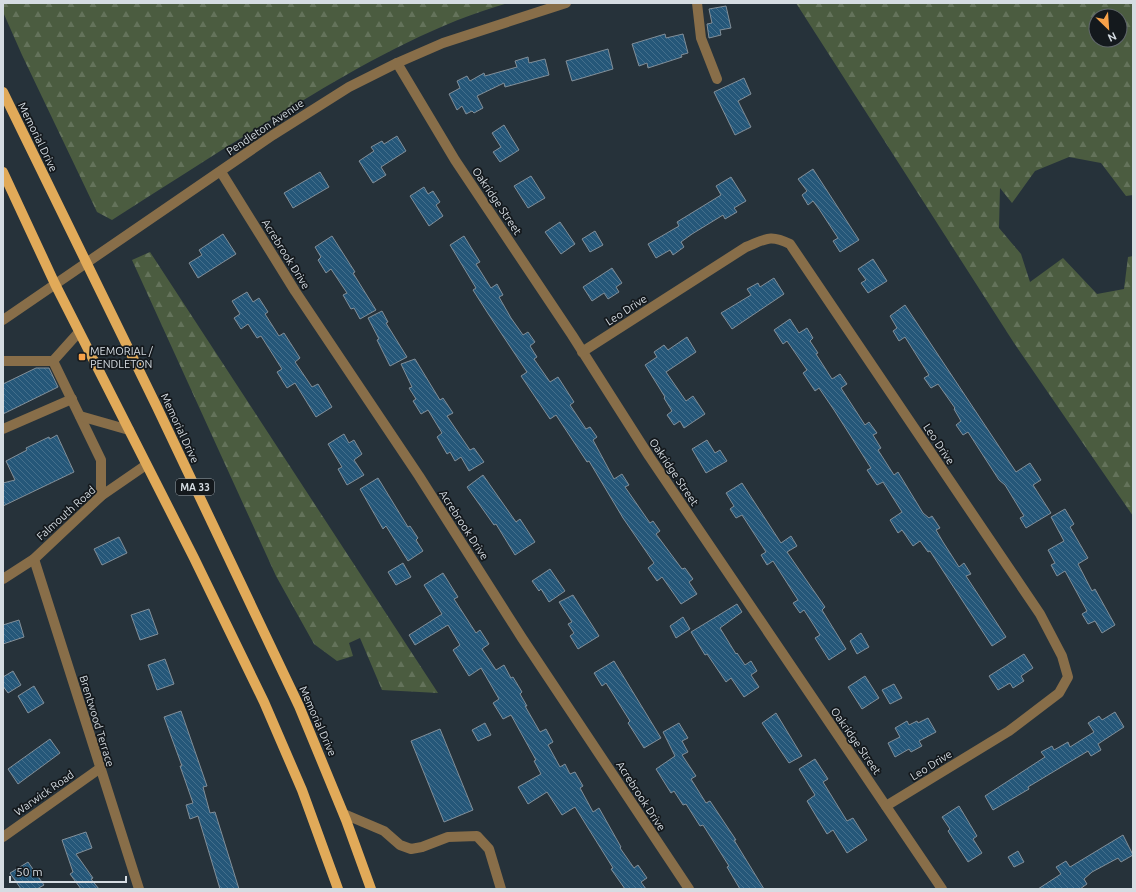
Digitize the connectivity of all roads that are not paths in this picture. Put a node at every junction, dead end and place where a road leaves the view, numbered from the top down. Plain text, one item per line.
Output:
1 (566, 3) edge
2 (697, 3) edge
3 (397, 63) junction
4 (717, 79) dead end
5 (3, 92) edge
6 (3, 172) edge
7 (221, 172) junction
8 (86, 263) junction
9 (55, 284) junction
10 (3, 320) edge
11 (79, 332) junction
12 (582, 352) junction
13 (53, 361) junction
14 (3, 362) edge
15 (72, 399) junction
16 (80, 416) junction
17 (3, 429) edge
18 (128, 430) junction
19 (146, 465) junction
20 (102, 496) junction
21 (34, 559) junction
22 (3, 579) edge
23 (99, 769) junction
24 (886, 806) junction
25 (344, 814) junction
26 (3, 837) edge
27 (139, 889) edge
28 (338, 889) edge
29 (371, 889) edge
30 (501, 889) edge
31 (690, 889) edge
32 (942, 889) edge

1 - 3 street, Pendleton Avenue
2 - 4 street
3 - 7 street, Pendleton Avenue
3 - 12 street, Oakridge Street
5 - 8 main road, Memorial Drive / MA 33
6 - 9 main road, MA 33
7 - 8 street, Pendleton Avenue
7 - 31 street, Acrebrook Drive
8 - 9 street, Pendleton Avenue
8 - 25 main road, Memorial Drive / MA 33
9 - 10 street, Pendleton Avenue
9 - 11 main road, MA 33
11 - 13 street
11 - 18 main road, MA 33
12 - 24 street, Oakridge Street
12 - 24 street, Leo Drive
13 - 14 street
13 - 15 street
15 - 16 street
15 - 17 street
16 - 18 street
16 - 20 street
18 - 19 main road, MA 33
19 - 20 street, Falmouth Road
19 - 28 main road, MA 33
20 - 21 street, Falmouth Road
21 - 22 street, Falmouth Road
21 - 23 street, Brentwood Terrace
23 - 26 street, Warwick Road
23 - 27 street, Brentwood Terrace
24 - 32 street, Oakridge Street
25 - 29 main road, Memorial Drive / MA 33
25 - 30 street

